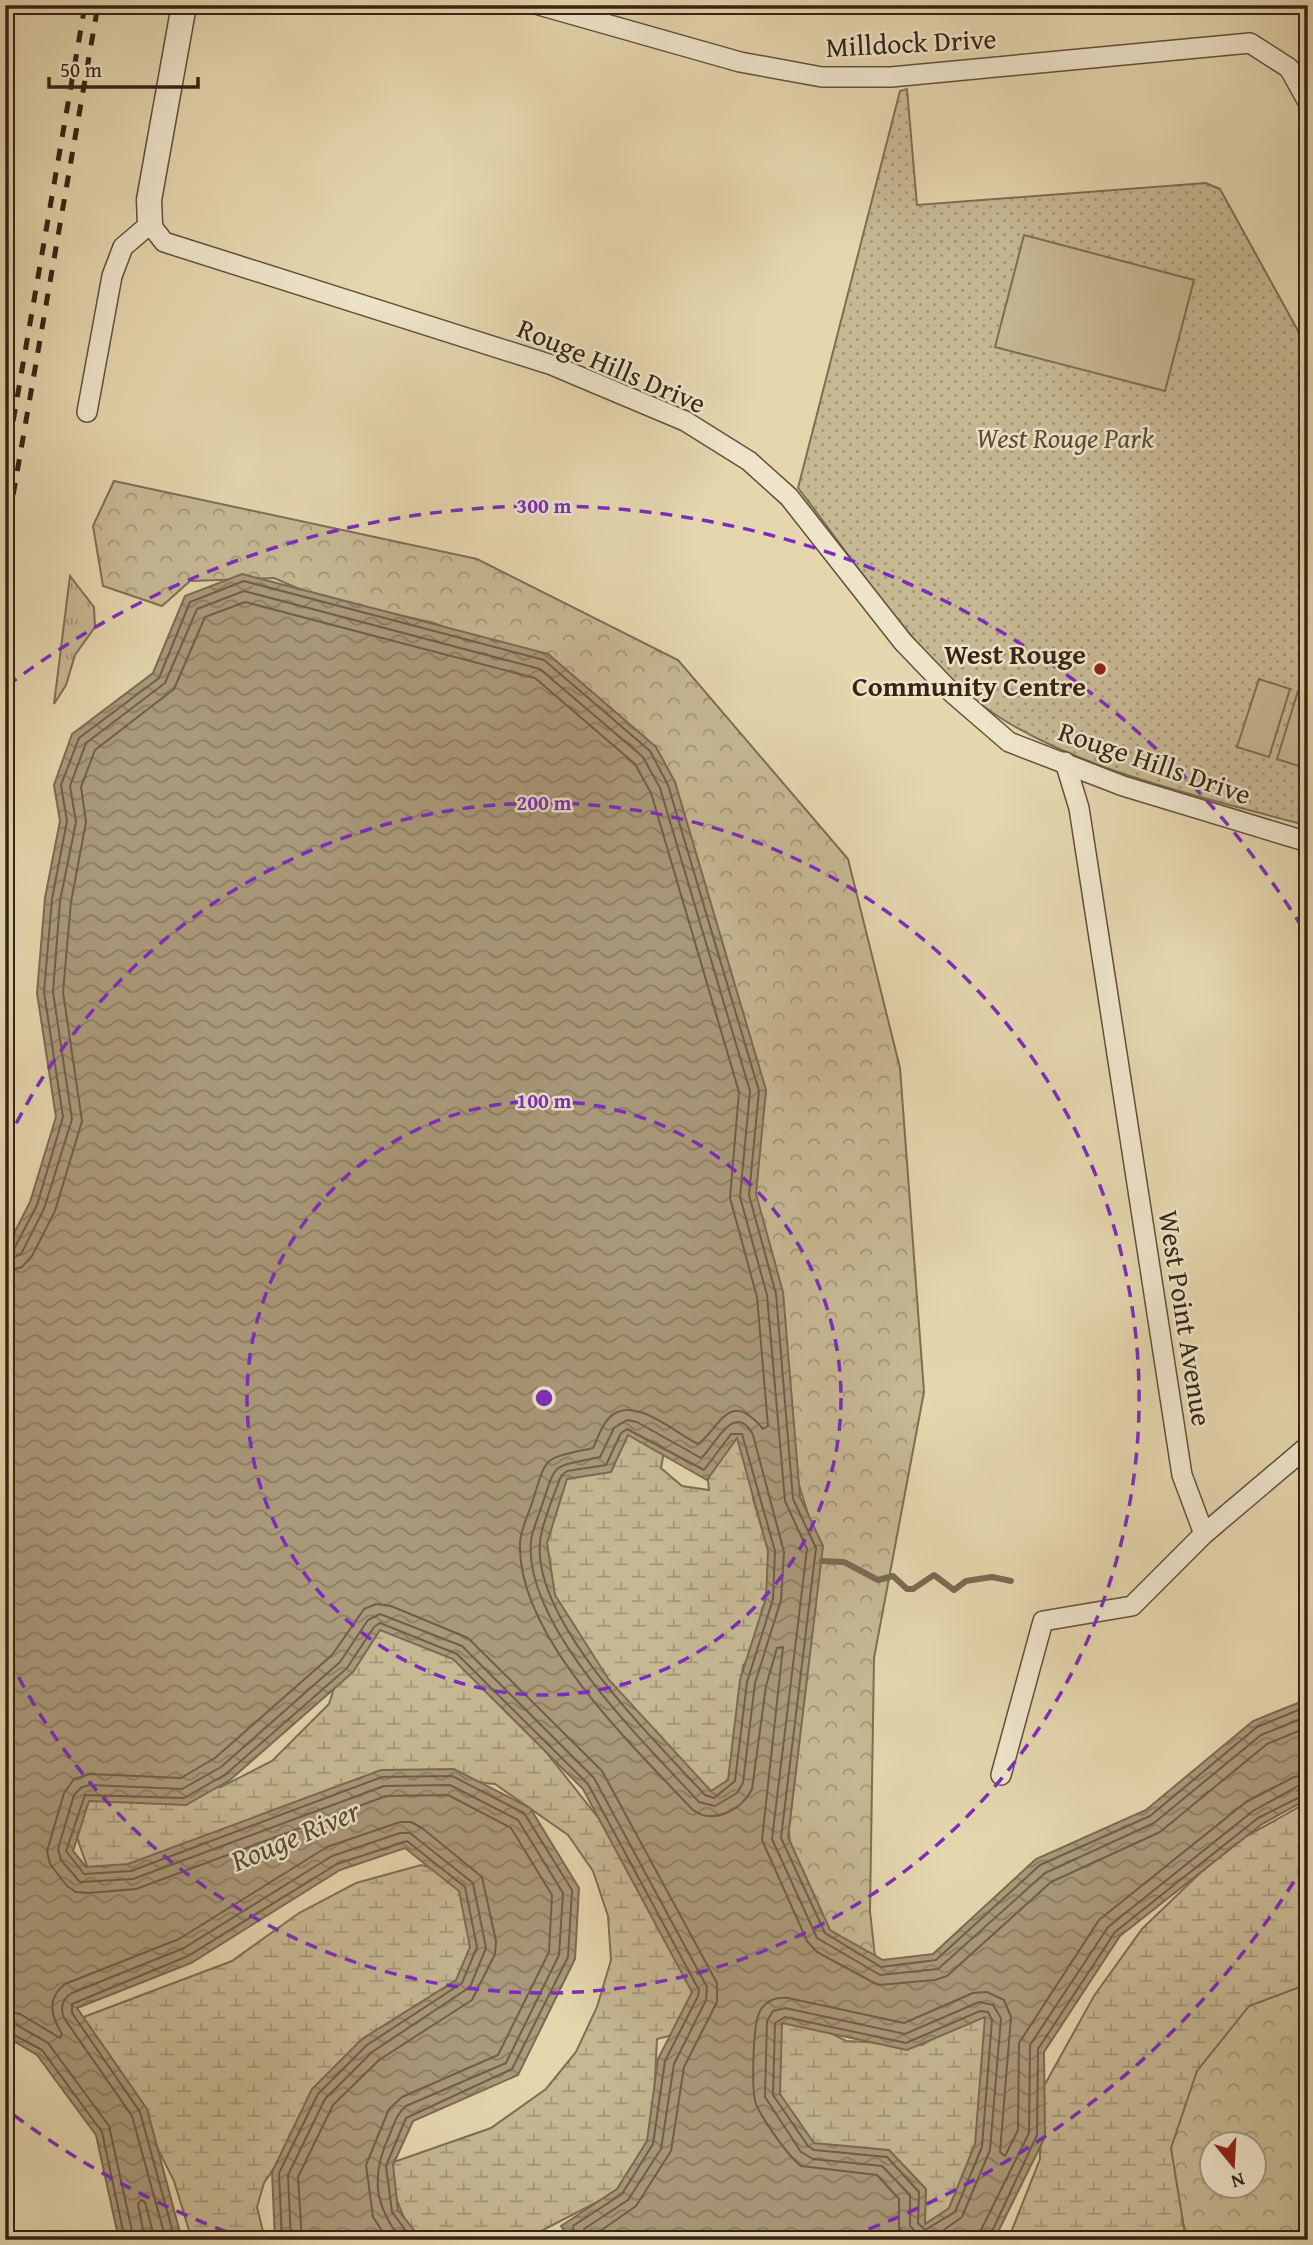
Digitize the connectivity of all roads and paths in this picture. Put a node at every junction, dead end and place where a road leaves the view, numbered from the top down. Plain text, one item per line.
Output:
1 (184, 5) edge
2 (539, 5) edge
3 (1308, 102) edge
4 (150, 224) junction
5 (87, 412) dead end
6 (1065, 762) junction
7 (1308, 842) edge
8 (1308, 1446) edge
9 (1204, 1534) junction
10 (1001, 1774) dead end

1 - 4 street
2 - 3 street, Milldock Drive
4 - 5 street
4 - 6 street, Rouge Hills Drive
6 - 7 street, Rouge Hills Drive
6 - 9 street, West Point Avenue
8 - 9 street
9 - 10 street

